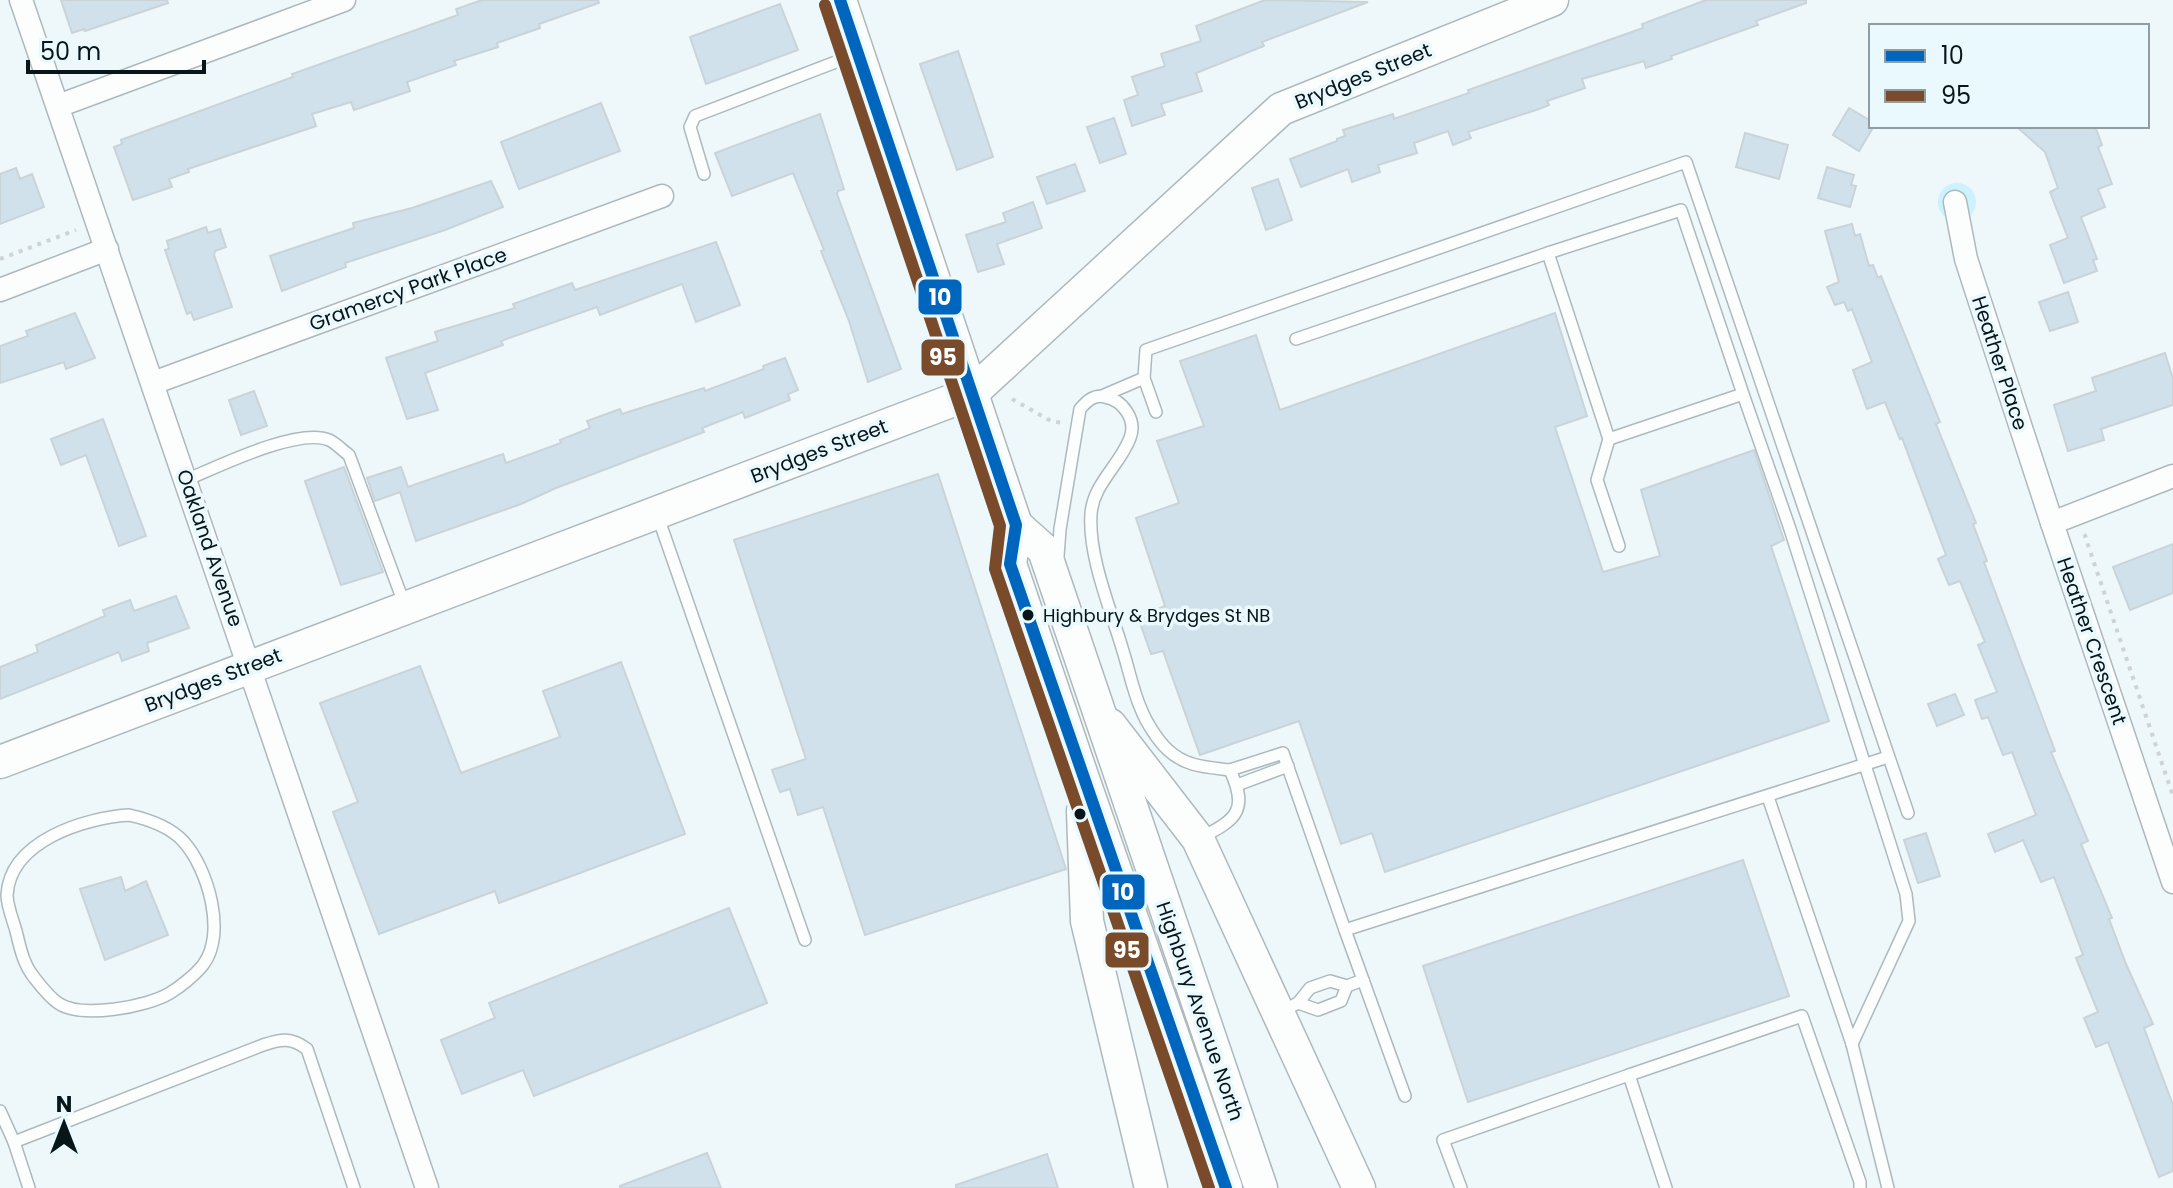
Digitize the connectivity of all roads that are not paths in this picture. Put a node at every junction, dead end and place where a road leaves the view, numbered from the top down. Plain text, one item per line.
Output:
1 (21, 0) edge
2 (344, 0) edge
3 (840, 0) edge
4 (1552, 0) edge
5 (859, 53) junction
6 (58, 106) junction
7 (704, 174) dead end
8 (662, 196) dead end
9 (1955, 202) dead end
10 (107, 249) junction
11 (1548, 253) junction
12 (0, 290) edge
13 (1296, 339) dead end
14 (1144, 378) junction
15 (153, 383) junction
16 (972, 393) junction
17 (1743, 394) junction
18 (1102, 396) junction
19 (1156, 412) dead end
20 (1609, 439) junction
21 (2173, 476) edge
22 (186, 480) junction
23 (656, 513) junction
24 (2052, 523) junction
25 (1016, 525) junction
26 (1619, 546) dead end
27 (1057, 589) junction
28 (405, 607) junction
29 (250, 666) junction
30 (1095, 706) junction
31 (1888, 757) junction
32 (0, 762) edge
33 (1864, 763) junction
34 (1288, 766) junction
35 (1230, 770) junction
36 (1082, 776) junction
37 (1237, 785) junction
38 (1768, 797) junction
39 (1908, 813) dead end
40 (1198, 839) junction
41 (2173, 882) edge
42 (14, 926) junction
43 (1345, 930) junction
44 (0, 932) edge
45 (805, 940) dead end
46 (1363, 980) junction
47 (1347, 986) junction
48 (1288, 1008) junction
49 (1852, 1044) junction
50 (1629, 1075) junction
51 (1405, 1096) dead end
52 (0, 1111) edge
53 (14, 1142) junction
54 (29, 1188) edge
55 (354, 1188) edge
56 (427, 1188) edge
57 (1151, 1188) edge
58 (1226, 1188) edge
59 (1261, 1188) edge
60 (1359, 1188) edge
61 (1461, 1188) edge
62 (1666, 1188) edge
63 (1860, 1188) edge
64 (1888, 1188) edge

1 - 6 street, Oakland Avenue
2 - 6 street
3 - 5 main road, Highbury Avenue North
4 - 16 main road, Brydges Street
5 - 7 lane
5 - 16 main road, Highbury Avenue North
6 - 10 street, Oakland Avenue
8 - 15 street, Gramercy Park Place
9 - 24 street, Heather Place
10 - 12 street
10 - 15 street, Oakland Avenue
11 - 13 lane
11 - 17 lane
11 - 20 lane
14 - 18 lane
14 - 19 lane
14 - 31 lane
15 - 22 street, Oakland Avenue
16 - 23 main road, Brydges Street
16 - 25 main road, Highbury Avenue North
17 - 20 lane
17 - 33 lane
18 - 27 lane
18 - 35 lane
20 - 26 lane
21 - 24 street
22 - 28 lane
22 - 29 street, Oakland Avenue
23 - 28 main road, Brydges Street
23 - 45 lane
24 - 41 street, Heather Crescent
25 - 27 main road, Highbury Avenue North
25 - 36 main road, Highbury Avenue North
27 - 30 main road, Highbury Avenue North
28 - 29 main road, Brydges Street
29 - 32 main road, Brydges Street
29 - 56 street, Oakland Avenue
30 - 40 main road
30 - 59 main road, Highbury Avenue North
31 - 33 lane
31 - 39 lane
33 - 38 lane
33 - 49 lane
34 - 35 lane
34 - 37 lane
34 - 43 lane
35 - 37 lane
36 - 57 main road
36 - 58 main road, Highbury Avenue North
37 - 40 lane
38 - 43 lane
38 - 49 lane
40 - 48 main road
42 - 42 lane
42 - 44 lane
43 - 46 lane
46 - 47 lane
46 - 51 lane
47 - 48 lane
47 - 48 lane
48 - 60 main road
49 - 64 lane
50 - 61 lane
50 - 62 lane
50 - 63 lane
52 - 53 lane
53 - 54 lane
53 - 55 lane

